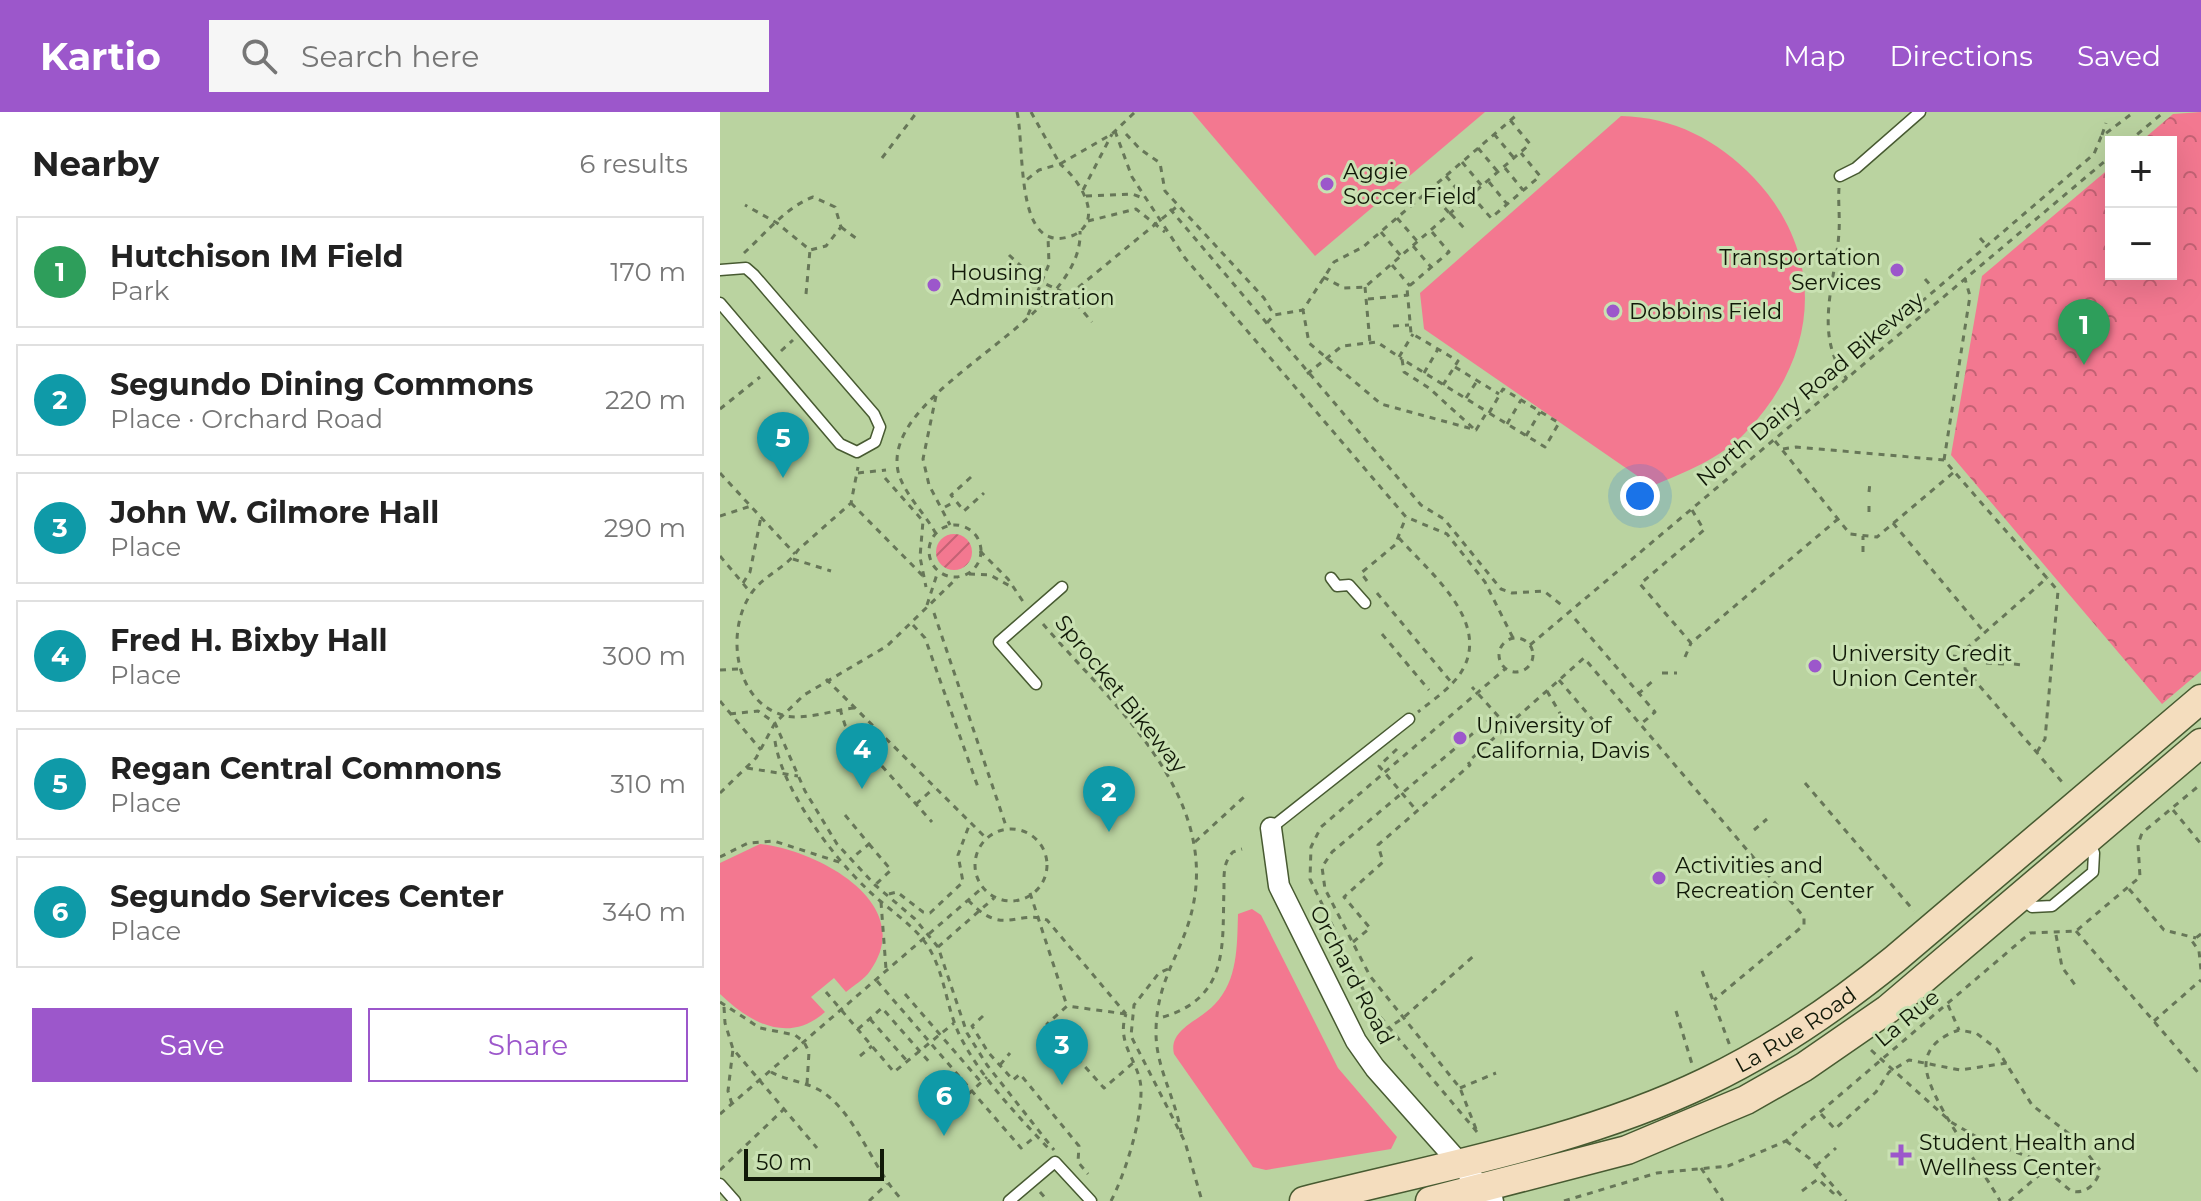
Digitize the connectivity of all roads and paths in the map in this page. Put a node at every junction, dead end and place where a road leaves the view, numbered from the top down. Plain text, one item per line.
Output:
1 (917, 112) edge
2 (1017, 112) edge
3 (1031, 112) edge
4 (1135, 112) edge
5 (1920, 112) edge
6 (2134, 112) edge
7 (2164, 112) edge
8 (1519, 113) edge
9 (1510, 120) junction
10 (2106, 123) dead end
11 (1113, 132) junction
12 (1126, 134) dead end
13 (1494, 134) junction
14 (2135, 136) edge
15 (2101, 137) junction
16 (1478, 148) junction
17 (1520, 152) junction
18 (882, 158) dead end
19 (1514, 158) junction
20 (2105, 161) edge
21 (1462, 162) junction
22 (1060, 164) junction
23 (1504, 167) junction
24 (1498, 172) junction
25 (1446, 176) junction
26 (1840, 176) joint
27 (1025, 181) junction
28 (1487, 181) junction
29 (1482, 186) junction
30 (1083, 190) junction
31 (1429, 190) junction
32 (1523, 190) junction
33 (1471, 195) junction
34 (1086, 196) junction
35 (1147, 199) junction
36 (1466, 200) junction
37 (1180, 204) junction
38 (1507, 204) junction
39 (745, 205) dead end
40 (1170, 209) junction
41 (1450, 213) junction
42 (1161, 217) junction
43 (1397, 218) junction
44 (1086, 222) junction
45 (1153, 222) junction
46 (777, 223) junction
47 (841, 227) junction
48 (1465, 229) dead end
49 (1431, 230) junction
50 (1080, 231) junction
51 (1381, 232) junction
52 (1168, 234) junction
53 (1048, 237) junction
54 (1980, 238) dead end
55 (857, 239) dead end
56 (1417, 241) junction
57 (1413, 246) junction
58 (1988, 247) junction
59 (810, 250) junction
60 (744, 253) dead end
61 (1009, 255) dead end
62 (1401, 256) junction
63 (1391, 264) junction
64 (1431, 267) junction
65 (720, 270) edge
66 (1323, 277) junction
67 (1925, 279) dead end
68 (1965, 279) junction
69 (1042, 283) junction
70 (1410, 286) junction
71 (1365, 287) junction
72 (1057, 289) junction
73 (1934, 290) junction
74 (806, 294) dead end
75 (1069, 295) junction
76 (1408, 295) junction
77 (1366, 299) junction
78 (720, 303) edge
79 (1303, 310) junction
80 (1028, 315) junction
81 (1274, 315) junction
82 (1092, 322) dead end
83 (1266, 324) junction
84 (1410, 325) junction
85 (1393, 326) dead end
86 (803, 332) junction
87 (1885, 333) dead end
88 (1413, 334) junction
89 (1370, 343) junction
90 (1438, 349) junction
91 (1400, 358) junction
92 (1328, 360) junction
93 (769, 361) junction
94 (1455, 367) junction
95 (1424, 373) junction
96 (1307, 374) junction
97 (760, 377) dead end
98 (1847, 379) junction
99 (1477, 381) junction
100 (1443, 385) junction
101 (1500, 394) junction
102 (936, 396) junction
103 (1466, 399) junction
104 (1521, 400) junction
105 (720, 409) edge
106 (1488, 412) junction
107 (1540, 412) junction
108 (1507, 424) junction
109 (1476, 430) junction
110 (1526, 436) junction
111 (1775, 440) junction
112 (1783, 449) junction
113 (857, 452) junction
114 (1944, 460) junction
115 (886, 470) dead end
116 (1954, 472) junction
117 (720, 473) edge
118 (858, 473) junction
119 (971, 477) dead end
120 (885, 478) dead end
121 (1870, 482) dead end
122 (1869, 492) dead end
123 (984, 493) dead end
124 (954, 502) junction
125 (851, 503) junction
126 (1869, 503) dead end
127 (751, 506) junction
128 (945, 507) dead end
129 (1692, 510) junction
130 (1869, 512) dead end
131 (720, 516) edge
132 (761, 516) junction
133 (1406, 517) junction
134 (1838, 519) junction
135 (1893, 523) junction
136 (950, 526) junction
137 (936, 534) junction
138 (1863, 536) junction
139 (1399, 538) junction
140 (980, 551) junction
141 (1863, 552) dead end
142 (720, 556) edge
143 (794, 556) junction
144 (831, 571) dead end
145 (938, 571) junction
146 (968, 574) junction
147 (957, 578) junction
148 (1331, 578) dead end
149 (2047, 578) junction
150 (926, 579) junction
151 (743, 583) junction
152 (1010, 586) junction
153 (926, 587) dead end
154 (1062, 587) dead end
155 (751, 593) junction
156 (1365, 603) dead end
157 (927, 607) junction
158 (1564, 607) dead end
159 (1033, 612) junction
160 (934, 613) dead end
161 (1575, 619) dead end
162 (913, 625) junction
163 (1985, 633) junction
164 (1382, 634) dead end
165 (1513, 638) junction
166 (1691, 643) junction
167 (1530, 645) junction
168 (1953, 656) dead end
169 (1685, 657) dead end
170 (1966, 658) junction
171 (1986, 663) dead end
172 (2004, 664) dead end
173 (2014, 664) dead end
174 (2023, 665) dead end
175 (738, 669) junction
176 (1505, 669) junction
177 (720, 670) edge
178 (1662, 673) dead end
179 (1677, 673) dead end
180 (826, 679) junction
181 (1655, 679) dead end
182 (1559, 680) junction
183 (1453, 683) junction
184 (1036, 684) dead end
185 (1472, 687) dead end
186 (1429, 690) dead end
187 (1547, 690) junction
188 (1477, 693) junction
189 (1638, 694) junction
190 (2201, 699) edge
191 (720, 701) edge
192 (854, 708) junction
193 (840, 709) junction
194 (730, 714) junction
195 (1496, 714) junction
196 (782, 715) junction
197 (1409, 719) joint
198 (1565, 722) dead end
199 (775, 723) junction
200 (1641, 724) junction
201 (1507, 726) junction
202 (1598, 726) dead end
203 (1494, 738) junction
204 (775, 741) dead end
205 (1498, 742) dead end
206 (2201, 743) edge
207 (761, 750) junction
208 (2036, 753) junction
209 (747, 768) junction
210 (787, 773) junction
211 (1385, 773) junction
212 (798, 776) junction
213 (1805, 783) dead end
214 (2201, 785) edge
215 (935, 787) junction
216 (2068, 789) dead end
217 (979, 790) dead end
218 (720, 793) edge
219 (1402, 794) junction
220 (1244, 797) dead end
221 (916, 804) junction
222 (2172, 809) junction
223 (1417, 811) junction
224 (845, 815) dead end
225 (1767, 819) dead end
226 (932, 822) dead end
227 (970, 823) junction
228 (1271, 828) joint
229 (1397, 828) junction
230 (1007, 829) junction
231 (1754, 830) dead end
232 (1403, 833) dead end
233 (987, 839) junction
234 (1195, 842) junction
235 (869, 844) junction
236 (2201, 844) edge
237 (1242, 849) dead end
238 (720, 857) edge
239 (1055, 858) dead end
240 (851, 859) junction
241 (1048, 860) junction
242 (842, 863) junction
243 (875, 885) junction
244 (981, 889) junction
245 (2129, 889) junction
246 (1030, 893) junction
247 (887, 895) junction
248 (994, 898) junction
249 (968, 900) junction
250 (881, 902) junction
251 (979, 912) junction
252 (1037, 916) junction
253 (1918, 917) dead end
254 (1375, 923) dead end
255 (1370, 928) junction
256 (2076, 931) junction
257 (2201, 934) edge
258 (928, 935) junction
259 (2056, 935) junction
260 (2196, 938) junction
261 (922, 940) junction
262 (1353, 942) junction
263 (938, 947) junction
264 (1476, 954) dead end
265 (1168, 969) junction
266 (2201, 970) edge
267 (886, 971) junction
268 (1702, 971) dead end
269 (877, 980) junction
270 (2201, 980) edge
271 (2078, 989) dead end
272 (826, 992) dead end
273 (905, 994) dead end
274 (1714, 1000) junction
275 (720, 1002) edge
276 (1948, 1005) junction
277 (1067, 1006) junction
278 (724, 1007) junction
279 (841, 1010) junction
280 (1676, 1011) dead end
281 (1126, 1014) junction
282 (983, 1016) dead end
283 (1163, 1017) dead end
284 (1403, 1018) junction
285 (870, 1019) junction
286 (2154, 1021) junction
287 (954, 1023) junction
288 (858, 1029) junction
289 (1390, 1029) junction
290 (1959, 1030) junction
291 (940, 1034) junction
292 (1356, 1041) junction
293 (804, 1042) junction
294 (930, 1043) junction
295 (1866, 1044) dead end
296 (872, 1046) junction
297 (1730, 1047) dead end
298 (733, 1049) junction
299 (920, 1051) junction
300 (1010, 1053) dead end
301 (860, 1056) dead end
302 (1882, 1060) junction
303 (907, 1061) junction
304 (1926, 1061) junction
305 (1133, 1063) junction
306 (2007, 1063) junction
307 (931, 1064) dead end
308 (1000, 1065) junction
309 (1692, 1066) dead end
310 (1892, 1069) junction
311 (770, 1071) junction
312 (894, 1072) junction
313 (1496, 1073) dead end
314 (2201, 1076) edge
315 (899, 1077) dead end
316 (987, 1077) junction
317 (761, 1079) junction
318 (981, 1082) junction
319 (807, 1084) junction
320 (1460, 1088) junction
321 (972, 1090) junction
322 (732, 1104) junction
323 (784, 1109) junction
324 (950, 1111) dead end
325 (1821, 1113) junction
326 (720, 1114) edge
327 (1951, 1122) junction
328 (1181, 1133) junction
329 (1036, 1136) junction
330 (1786, 1141) junction
331 (817, 1148) dead end
332 (1836, 1148) dead end
333 (1458, 1163) junction
334 (1816, 1166) junction
335 (1701, 1168) junction
336 (2046, 1169) junction
337 (720, 1170) edge
338 (1094, 1182) dead end
339 (720, 1184) edge
340 (887, 1184) junction
341 (1836, 1190) junction
342 (1102, 1191) dead end
343 (1802, 1191) dead end
344 (1040, 1192) dead end
345 (1486, 1194) edge
346 (735, 1201) edge
347 (869, 1201) edge
348 (903, 1201) edge
349 (1009, 1201) edge
350 (1048, 1201) edge
351 (1091, 1201) edge
352 (1111, 1201) edge
353 (1202, 1201) edge
354 (1304, 1201) edge
355 (1430, 1201) edge
356 (1564, 1201) edge
357 (1723, 1201) edge
358 (1846, 1201) edge
359 (2000, 1201) edge
360 (2009, 1201) edge

1 - 18 path
2 - 27 path
3 - 22 path
4 - 11 path
5 - 26 lane
6 - 15 path
7 - 14 path
8 - 9 path
9 - 13 path
9 - 17 path
10 - 15 path
11 - 22 path
11 - 30 path
11 - 35 path
12 - 37 path
13 - 16 path
13 - 19 path
15 - 58 path
16 - 21 path
16 - 24 path
17 - 19 path
17 - 32 path
19 - 23 path
20 - 68 path, North Dairy Road Bikeway
21 - 25 path
21 - 29 path
22 - 27 path
22 - 30 path
23 - 24 path
23 - 32 path
24 - 28 path
25 - 31 path
25 - 36 path
26 - 98 path
27 - 53 path
28 - 29 path
28 - 38 path
29 - 33 path
30 - 34 path
31 - 41 path
31 - 43 path
32 - 38 path
33 - 36 path
33 - 38 path
34 - 35 path
34 - 44 path
35 - 42 path
36 - 41 path
37 - 40 path
37 - 81 path
39 - 46 path
40 - 42 path
40 - 83 path
41 - 48 path
41 - 49 path
42 - 45 path
42 - 52 path
43 - 51 path
43 - 56 path
44 - 45 path
44 - 50 path
45 - 52 path
45 - 75 path
46 - 47 path
46 - 59 path
46 - 60 path
47 - 55 path
47 - 59 path
49 - 56 path
49 - 64 path
50 - 53 path
50 - 72 path
51 - 62 path
51 - 66 path
52 - 133 path
53 - 69 path
54 - 58 path
56 - 57 path
57 - 62 path
57 - 64 path
58 - 73 path
59 - 74 path
61 - 69 path
62 - 63 path
63 - 70 path
63 - 71 path
64 - 70 path
65 - 86 lane
66 - 71 path
66 - 79 path
67 - 73 path
68 - 98 path, North Dairy Road Bikeway
68 - 114 path
69 - 72 path
69 - 80 path
70 - 76 path
71 - 77 path
72 - 75 path
72 - 80 path
73 - 87 path
75 - 82 path
76 - 77 path
76 - 84 path
77 - 89 path
78 - 93 lane
79 - 81 path
79 - 92 path
80 - 102 path
81 - 83 path
83 - 96 path
84 - 85 path
84 - 88 path
86 - 93 path
86 - 113 lane
88 - 90 path
88 - 91 path
89 - 91 path
89 - 92 path
90 - 94 path
90 - 95 path
91 - 95 path
91 - 109 path
92 - 96 path
92 - 109 path
93 - 113 lane
94 - 99 path
94 - 100 path
95 - 100 path
96 - 158 path
97 - 105 path
98 - 111 path, North Dairy Road Bikeway
99 - 101 path
99 - 103 path
100 - 103 path
101 - 104 path
101 - 106 path
102 - 136 path, Sprocket Bikeway
102 - 137 path
103 - 106 path
104 - 107 path
104 - 108 path
106 - 108 path
106 - 109 path
107 - 110 path
107 - 110 path
108 - 110 path
111 - 112 path
111 - 129 path, North Dairy Road Bikeway
112 - 114 path
112 - 134 path
113 - 118 path
114 - 116 path
115 - 118 path
116 - 135 path
116 - 149 path
117 - 127 path
118 - 125 path
119 - 124 path
120 - 150 path
121 - 122 path
123 - 124 path
124 - 128 path
125 - 143 path
125 - 150 path
126 - 130 path
127 - 131 path
127 - 132 path
129 - 166 path
129 - 167 path, North Dairy Road Bikeway
132 - 143 path
132 - 151 path
133 - 139 path
133 - 165 path
134 - 138 path
134 - 166 path
135 - 138 path
135 - 163 path
136 - 137 path
136 - 140 path, Sprocket Bikeway
137 - 145 path
138 - 141 path
139 - 183 path
139 - 183 path
140 - 146 path
140 - 152 path, Sprocket Bikeway
142 - 151 path
143 - 144 path
143 - 155 path
145 - 147 path
145 - 157 path
146 - 147 path
146 - 152 path
147 - 157 path
148 - 156 lane
149 - 163 path
149 - 208 path
150 - 153 path
151 - 155 path
152 - 159 path, Sprocket Bikeway
154 - 159 lane
155 - 175 path
157 - 162 path
159 - 184 lane
159 - 234 path, Sprocket Bikeway
160 - 230 path
161 - 189 path
162 - 180 path
162 - 217 path
163 - 170 path
164 - 186 path
165 - 167 path
165 - 176 path
166 - 169 path
167 - 176 path
168 - 170 path
170 - 208 path
171 - 172 path
173 - 174 path
175 - 177 path
175 - 196 path
176 - 188 path
178 - 179 path
180 - 192 path
180 - 196 path
181 - 189 path
182 - 187 path
182 - 200 path
182 - 202 path
183 - 197 path
185 - 188 path
187 - 198 path
187 - 201 path
188 - 195 path
188 - 211 path
189 - 200 path
190 - 333 main road, La Rue Road
191 - 194 path
192 - 193 path
192 - 215 path
193 - 196 path
193 - 221 path
194 - 199 path
194 - 207 path
195 - 201 path
195 - 219 path
196 - 199 path
197 - 228 lane
199 - 207 path
199 - 212 path
200 - 274 path
201 - 203 path
203 - 205 path
203 - 223 path
204 - 210 path
206 - 345 main road, La Rue Road
207 - 209 path
208 - 216 path
209 - 210 path
209 - 218 path
210 - 212 path
210 - 242 path
211 - 219 path
211 - 289 path
212 - 240 path
213 - 253 path
214 - 222 path
215 - 221 path
215 - 227 path
219 - 223 path
219 - 262 path
220 - 234 path
221 - 226 path
222 - 236 path
222 - 245 path
223 - 229 path
224 - 235 path
225 - 231 path
227 - 233 path
227 - 247 path
228 - 292 street, Orchard Road
229 - 232 path
229 - 255 path
230 - 233 path
230 - 241 path
233 - 244 path
234 - 265 path, Sprocket Bikeway
235 - 240 path
235 - 243 path
237 - 283 path
238 - 242 path
239 - 241 path
240 - 243 path
241 - 246 path
242 - 250 path
243 - 247 path
244 - 248 path
244 - 249 path
245 - 256 path, La Rue
245 - 260 path
246 - 248 path
246 - 252 path
247 - 258 path
248 - 251 path
249 - 251 path
249 - 258 path
250 - 261 path
250 - 267 path
251 - 252 path
251 - 263 path
252 - 277 path
252 - 281 path
254 - 255 path
255 - 262 path
256 - 259 path, La Rue
256 - 286 path
257 - 260 path
258 - 261 path
258 - 263 path
259 - 271 path
259 - 276 path, La Rue
260 - 266 path
261 - 267 path
261 - 287 path
262 - 284 path
263 - 329 path
264 - 284 path
265 - 328 path, Sprocket Bikeway
265 - 328 path, Sprocket Bikeway
267 - 269 path
268 - 274 path
269 - 279 path
269 - 294 path
270 - 286 path
272 - 279 path
273 - 291 path
274 - 297 path
275 - 278 path
276 - 290 path
276 - 302 path, La Rue
277 - 281 path
277 - 305 path
278 - 293 path
278 - 298 path
279 - 288 path
279 - 293 path
280 - 309 path
281 - 305 path
282 - 308 path
284 - 289 path
284 - 320 path
285 - 288 path
285 - 299 path
285 - 303 path
286 - 314 path
287 - 291 path
287 - 316 path
288 - 296 path
289 - 292 path
289 - 320 path
290 - 304 path
290 - 306 path
291 - 294 path
291 - 318 path
292 - 333 street, Orchard Road
293 - 311 path
293 - 319 path
294 - 299 path
294 - 321 path
295 - 302 path
296 - 301 path
296 - 312 path
298 - 317 path
298 - 322 path
299 - 303 path
299 - 307 path
300 - 308 path
302 - 310 path
302 - 325 path, La Rue
303 - 312 path
304 - 306 path
304 - 310 path
304 - 327 path
305 - 352 path
306 - 336 path
308 - 338 path
310 - 325 path
310 - 327 path
311 - 317 path
311 - 319 path
312 - 315 path
313 - 320 path
316 - 318 path
316 - 329 path
317 - 322 path
317 - 323 path
318 - 321 path
319 - 340 path
321 - 324 path
321 - 329 path
322 - 326 path
323 - 331 path
323 - 337 path
325 - 330 path, La Rue
327 - 336 path
327 - 359 path
328 - 353 path, Sprocket Bikeway
330 - 334 path
330 - 335 path, La Rue
332 - 334 path
333 - 345 street, Orchard Road
333 - 354 main road, La Rue Road
334 - 341 path
335 - 356 path, La Rue
335 - 357 path
336 - 360 path
339 - 346 lane
340 - 347 path
340 - 348 path
341 - 343 path
341 - 358 path
342 - 352 path
344 - 350 path
345 - 355 main road, La Rue Road
349 - 351 lane

